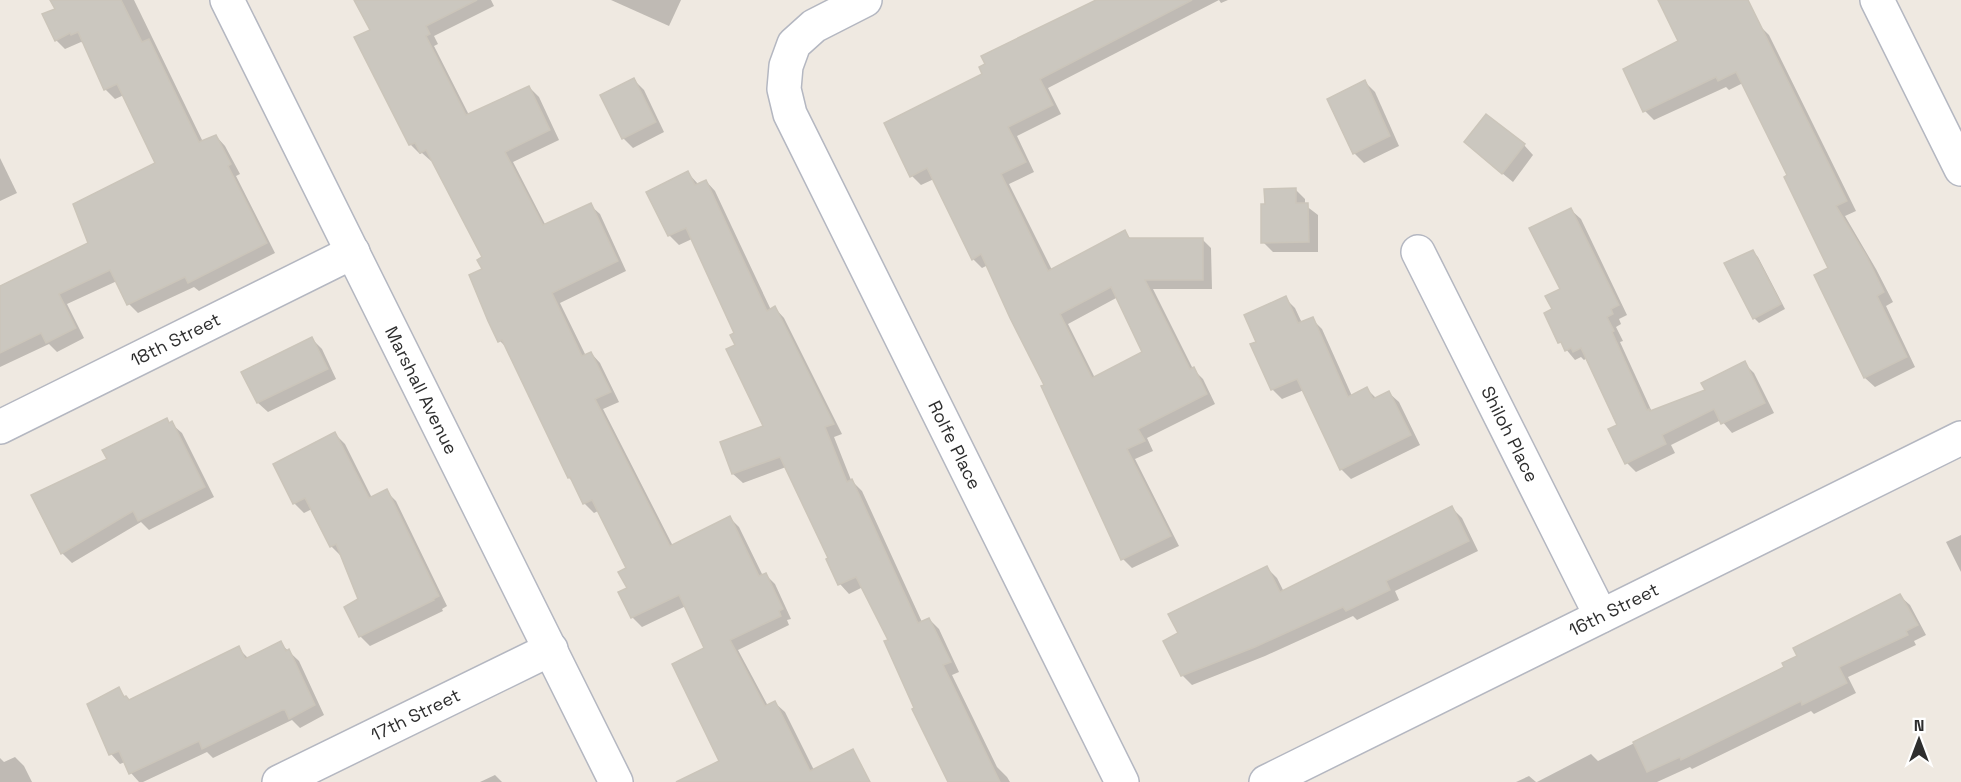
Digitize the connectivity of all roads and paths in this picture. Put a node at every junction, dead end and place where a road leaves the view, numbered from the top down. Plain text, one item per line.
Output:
1 (227, 0) edge
2 (865, 0) edge
3 (1877, 0) edge
4 (1961, 169) edge
5 (352, 252) junction
6 (1418, 252) dead end
7 (0, 427) edge
8 (1961, 438) edge
9 (1601, 616) junction
10 (551, 649) junction
11 (279, 782) edge
12 (616, 782) edge
13 (1122, 782) edge
14 (1266, 782) edge

1 - 5 street, Marshall Avenue
2 - 13 street, Rolfe Place
3 - 4 street
5 - 7 street, 18th Street
5 - 10 street, Marshall Avenue
6 - 9 street, Shiloh Place
8 - 9 street, 16th Street
9 - 14 street, 16th Street
10 - 11 street, 17th Street
10 - 12 street, Marshall Avenue

